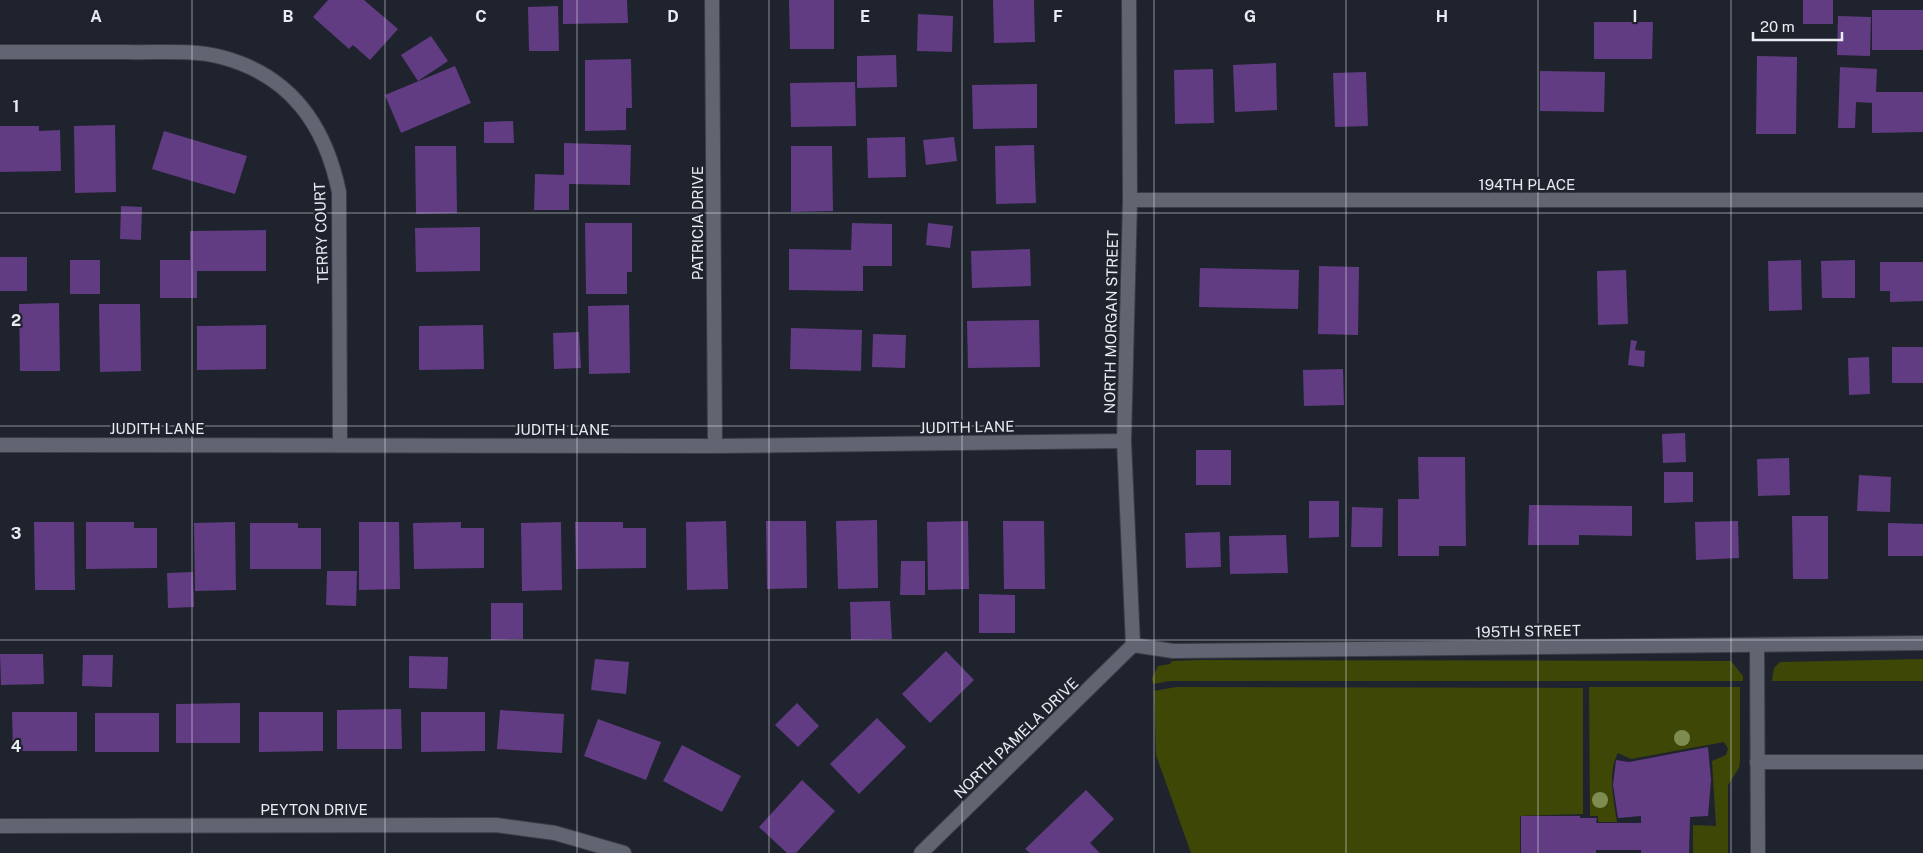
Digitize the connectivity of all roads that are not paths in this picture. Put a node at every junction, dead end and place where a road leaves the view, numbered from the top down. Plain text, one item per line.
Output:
1 (712, 0) edge
2 (1129, 0) edge
3 (0, 52) edge
4 (1130, 200) junction
5 (1923, 200) edge
6 (1124, 441) junction
7 (340, 444) junction
8 (0, 445) edge
9 (715, 446) junction
10 (1923, 644) edge
11 (1757, 645) junction
12 (1133, 646) junction
13 (1757, 762) junction
14 (1923, 762) edge
15 (0, 826) edge
16 (624, 853) edge
17 (922, 853) edge
18 (1758, 853) edge

1 - 9 street, PATRICIA DRIVE
2 - 4 street, NORTH MORGAN STREET
3 - 7 street, TERRY COURT
4 - 5 street, 194TH PLACE
4 - 6 street, NORTH MORGAN STREET
6 - 9 street, JUDITH LANE
6 - 12 street, NORTH MORGAN STREET
7 - 8 street, JUDITH LANE
7 - 9 street, JUDITH LANE
10 - 11 street, 195TH STREET
11 - 12 street, 195TH STREET
11 - 13 street
12 - 17 street, NORTH PAMELA DRIVE
13 - 14 street
13 - 18 street
15 - 16 street, PEYTON DRIVE

